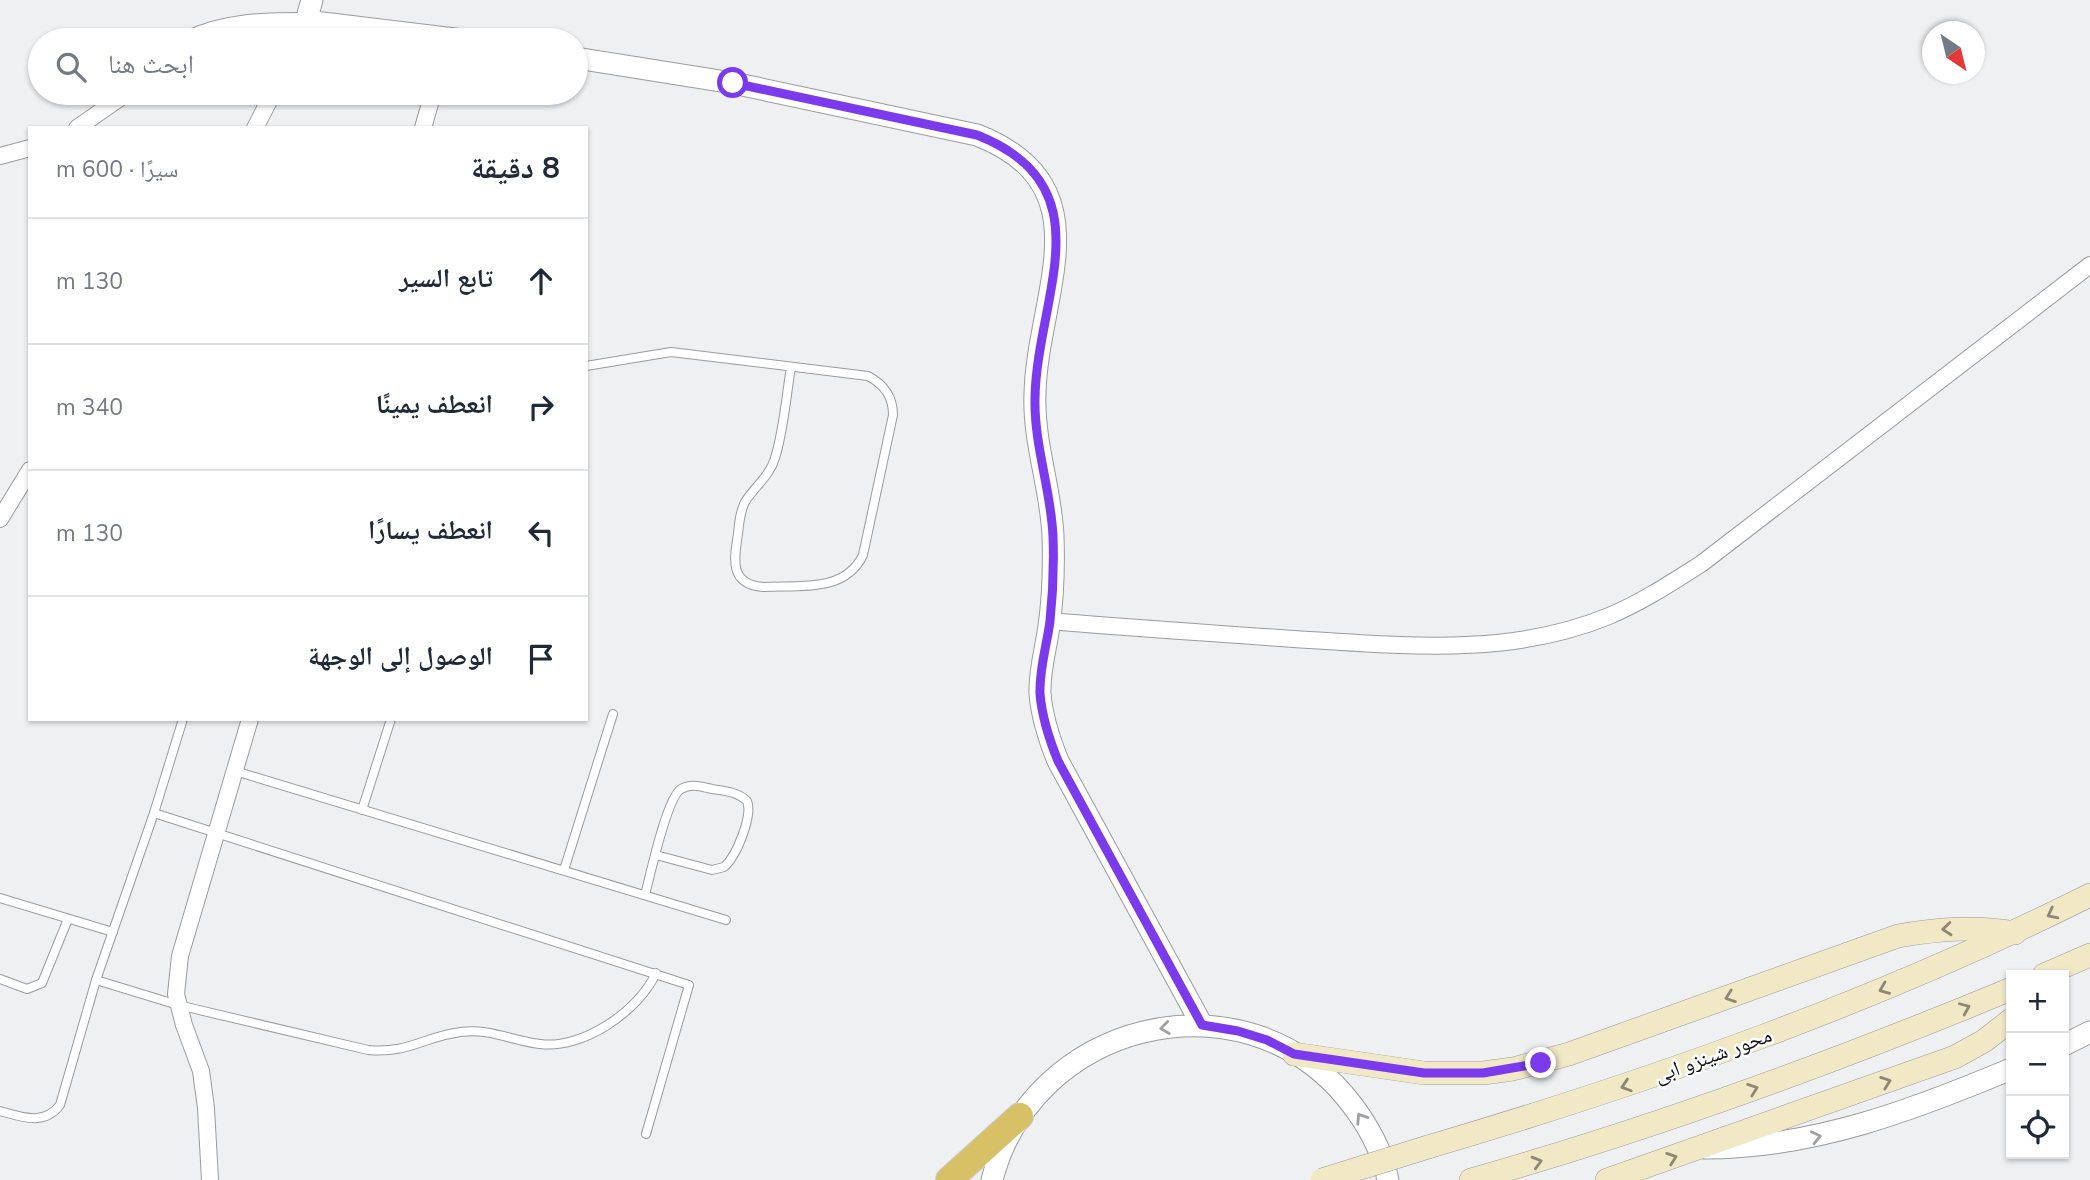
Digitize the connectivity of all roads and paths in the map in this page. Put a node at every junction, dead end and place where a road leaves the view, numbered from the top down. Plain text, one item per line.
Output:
1 (312, 0) edge
2 (218, 28) edge
3 (278, 28) edge
4 (303, 28) edge
5 (588, 60) edge
6 (110, 105) edge
7 (267, 105) edge
8 (430, 105) edge
9 (80, 126) edge
10 (256, 126) edge
11 (424, 126) edge
12 (28, 149) edge
13 (0, 156) edge
14 (2090, 265) edge
15 (588, 366) edge
16 (791, 367) junction
17 (28, 473) edge
18 (0, 519) edge
19 (1049, 621) junction
20 (613, 714) dead end
21 (182, 721) edge
22 (249, 721) edge
23 (389, 721) edge
24 (235, 771) junction
25 (362, 810) junction
26 (154, 813) junction
27 (216, 833) junction
28 (656, 855) junction
29 (564, 870) junction
30 (645, 895) junction
31 (2090, 895) edge
32 (0, 898) edge
33 (68, 919) junction
34 (726, 920) dead end
35 (113, 932) junction
36 (2015, 933) junction
37 (2090, 955) edge
38 (2057, 970) edge
39 (656, 973) junction
40 (0, 979) edge
41 (96, 980) junction
42 (2006, 991) edge
43 (178, 1006) junction
44 (2006, 1024) edge
45 (1202, 1025) junction
46 (2090, 1032) edge
47 (2069, 1042) edge
48 (1294, 1054) junction
49 (2006, 1071) edge
50 (0, 1111) edge
51 (1020, 1115) junction
52 (646, 1134) dead end
53 (1699, 1148) junction
54 (210, 1180) edge
55 (948, 1180) edge
56 (992, 1180) edge
57 (1322, 1180) edge
58 (1388, 1180) edge
59 (1471, 1180) edge
60 (1607, 1180) edge

1 - 4 street
2 - 3 street
5 - 19 street
6 - 9 street
7 - 10 street
8 - 11 street
12 - 13 street
14 - 19 street
15 - 16 lane
16 - 16 lane
17 - 18 street
19 - 45 street
20 - 29 lane
21 - 26 lane
22 - 24 street
23 - 25 lane
24 - 25 lane
24 - 27 street
25 - 29 lane
26 - 27 lane
26 - 35 lane
27 - 39 lane
27 - 43 street
28 - 28 lane
28 - 30 lane
29 - 30 lane
30 - 34 lane
31 -> 36 main road, محور شينزو ابى
32 - 33 lane
33 - 35 lane
33 - 40 lane
35 - 41 lane
36 -> 48 main road
36 -> 57 main road, محور شينزو ابى, bridge
37 - 38 main road
39 - 43 lane
39 - 52 lane
41 - 43 lane
41 - 50 lane
59 -> 42 main road
43 - 54 street
53 -> 44 main road
45 - 48 street
45 -> 51 street
46 - 47 street
58 -> 48 street
53 -> 49 street
51 - 55 highway
51 - 56 street
60 -> 53 main road

